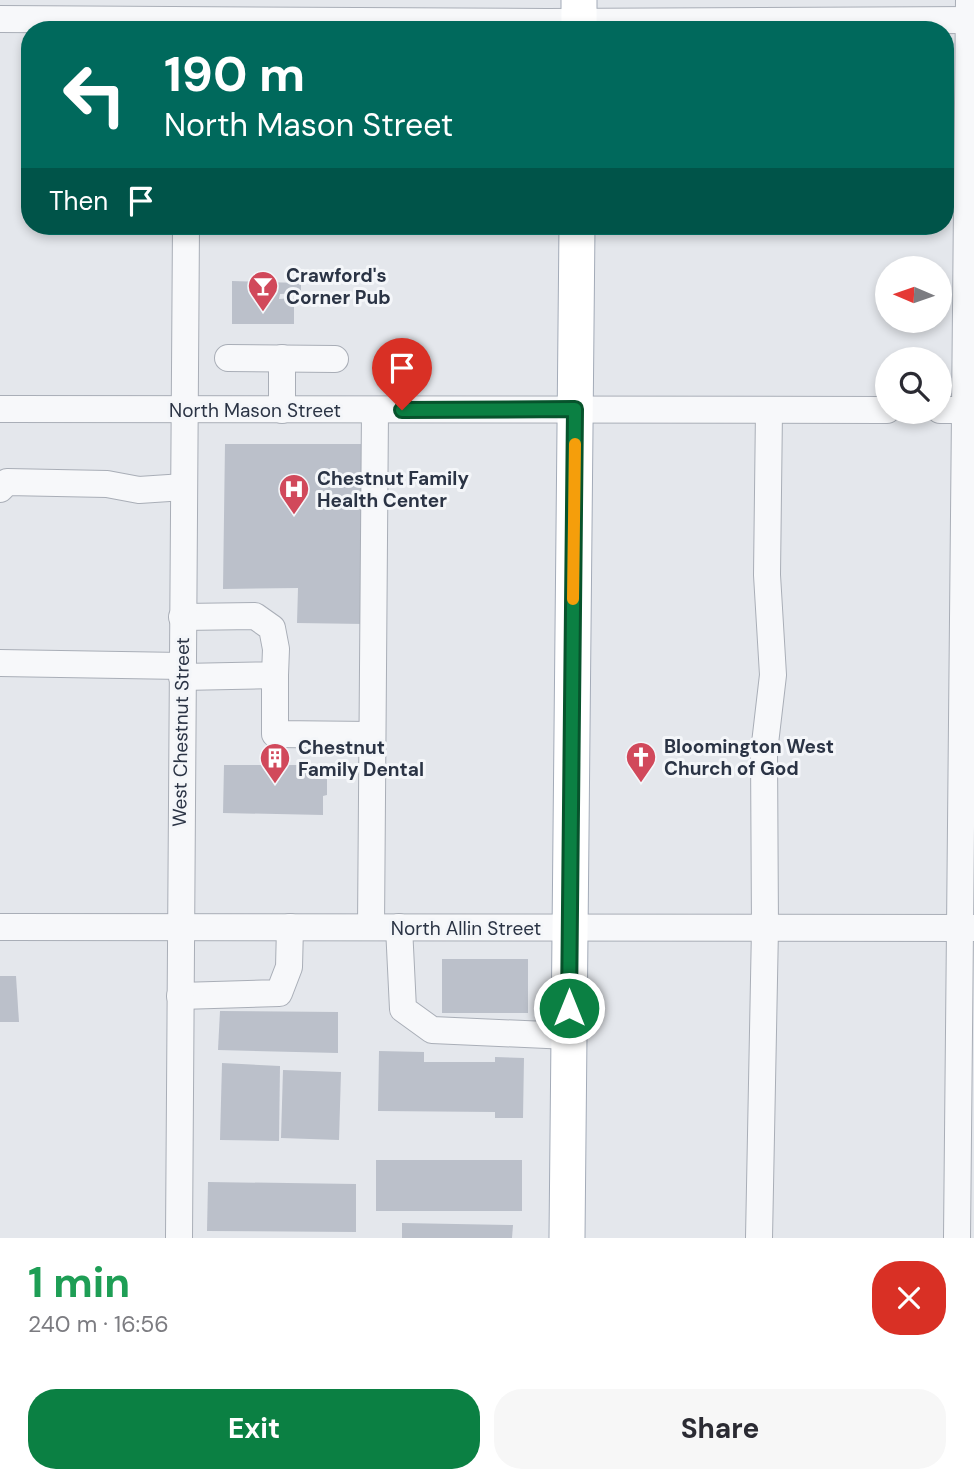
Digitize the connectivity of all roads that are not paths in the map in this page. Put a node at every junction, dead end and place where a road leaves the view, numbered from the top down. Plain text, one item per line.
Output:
1 (970, 13) edge
2 (188, 17) edge
3 (579, 17) edge
4 (0, 19) edge
5 (186, 235) edge
6 (577, 235) edge
7 (228, 358) dead end
8 (282, 358) junction
9 (335, 359) dead end
10 (0, 409) edge
11 (575, 409) junction
12 (184, 410) junction
13 (282, 410) junction
14 (375, 410) junction
15 (769, 410) junction
16 (875, 410) edge
17 (960, 410) edge
18 (184, 487) junction
19 (0, 489) edge
20 (182, 617) junction
21 (0, 663) edge
22 (182, 671) junction
23 (275, 675) junction
24 (372, 735) junction
25 (0, 927) edge
26 (179, 927) junction
27 (290, 927) junction
28 (371, 927) junction
29 (399, 928) junction
30 (570, 928) junction
31 (765, 928) junction
32 (967, 928) edge
33 (180, 996) junction
34 (569, 1036) junction
35 (966, 1110) edge
36 (178, 1238) edge
37 (567, 1238) edge
38 (759, 1238) edge
39 (957, 1238) edge

1 - 3 street
1 - 17 street
2 - 3 street
2 - 4 street
5 - 12 street, West Chestnut Street
6 - 11 main road
7 - 8 street
8 - 9 street
8 - 13 street
10 - 12 street, North Mason Street
11 - 14 street, North Mason Street
11 - 15 street, North Mason Street
11 - 30 main road
12 - 13 street, North Mason Street
12 - 18 street, West Chestnut Street
13 - 14 street, North Mason Street
14 - 24 street
15 - 16 street, North Mason Street
15 - 31 street
17 - 32 street
18 - 19 street
18 - 20 street, West Chestnut Street
20 - 22 street, West Chestnut Street
20 - 23 street
21 - 22 street
22 - 23 street
22 - 26 street, West Chestnut Street
23 - 24 street
24 - 28 street
25 - 26 street, North Allin Street
26 - 27 street, North Allin Street
26 - 33 street, West Chestnut Street
27 - 28 street, North Allin Street
27 - 33 street
28 - 29 street, North Allin Street
29 - 30 street, North Allin Street
29 - 34 street
30 - 31 street, North Allin Street
30 - 34 main road
31 - 32 street, North Allin Street
31 - 38 street
32 - 35 street
33 - 36 street, West Chestnut Street
34 - 37 main road
35 - 39 street

